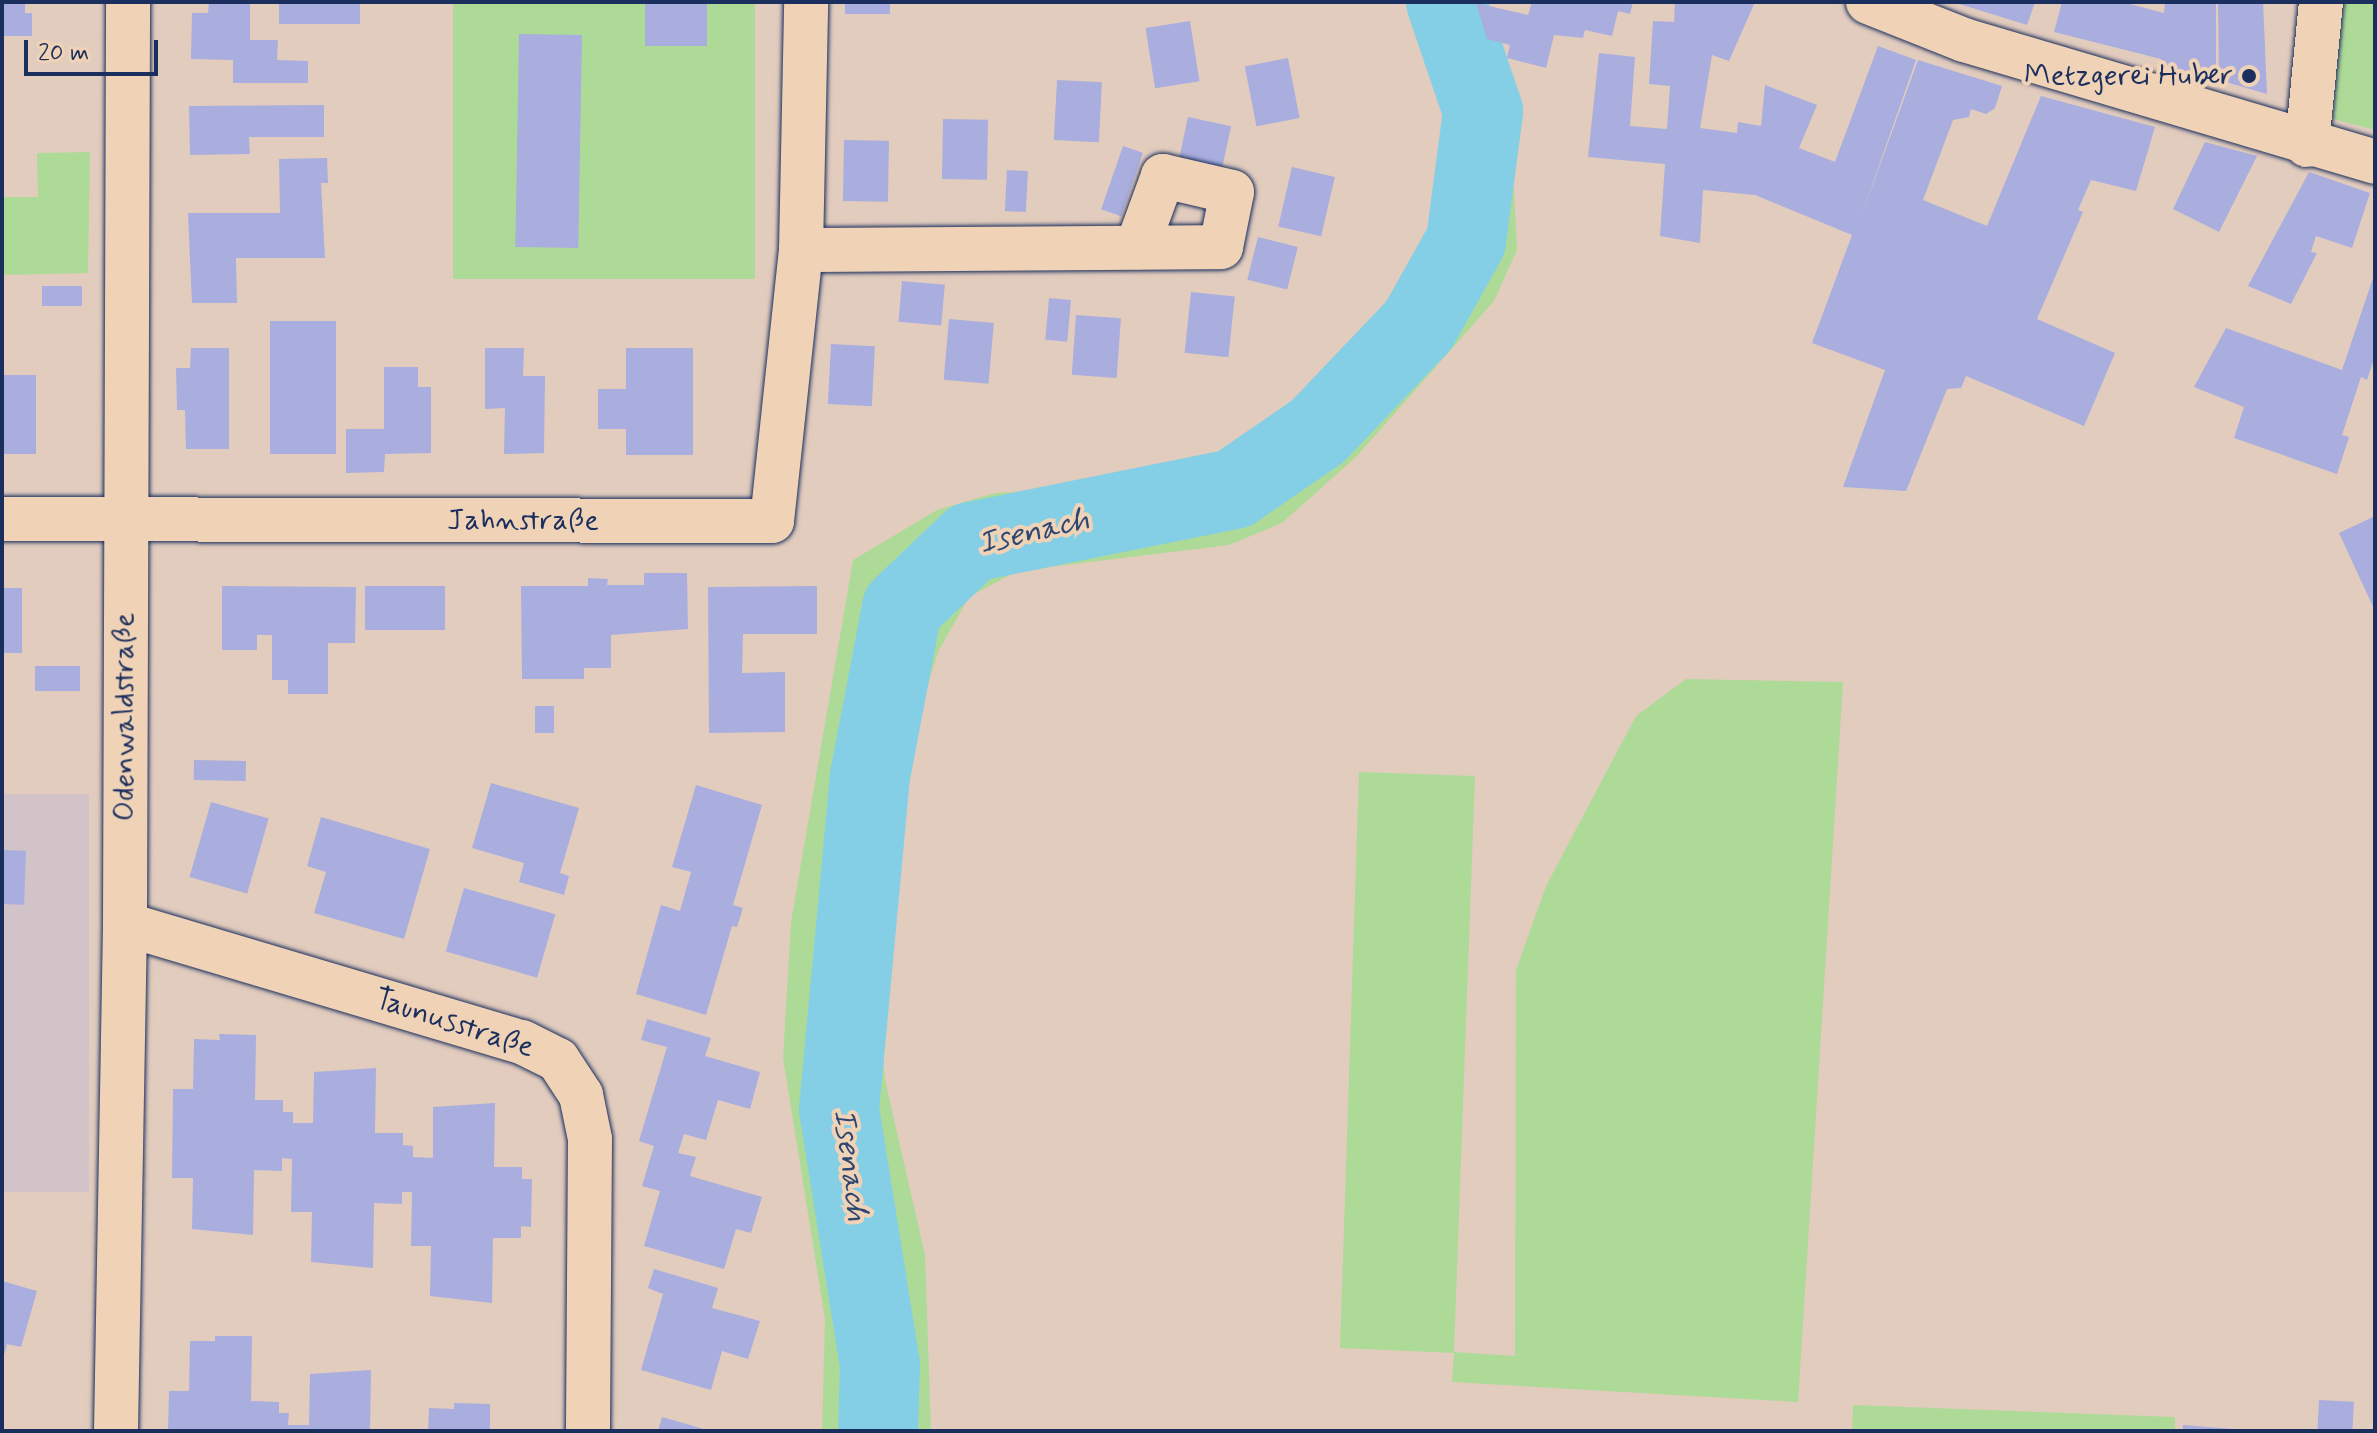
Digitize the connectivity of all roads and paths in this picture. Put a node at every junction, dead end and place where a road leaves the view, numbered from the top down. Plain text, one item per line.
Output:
1 (128, 2) edge
2 (806, 2) edge
3 (1868, 2) edge
4 (2321, 2) edge
5 (2307, 145) junction
6 (2375, 162) edge
7 (1137, 247) dead end
8 (801, 250) junction
9 (2, 519) edge
10 (124, 520) junction
11 (125, 924) junction
12 (116, 1431) edge
13 (588, 1431) edge

1 - 10 street, Odenwaldstraße
2 - 8 street, Jahnstraße
3 - 5 street
4 - 5 street
5 - 6 street
7 - 8 street
8 - 10 street, Jahnstraße
9 - 10 street, Jahnstraße
10 - 11 street, Odenwaldstraße
11 - 12 street, Odenwaldstraße
11 - 13 street, Taunusstraße

